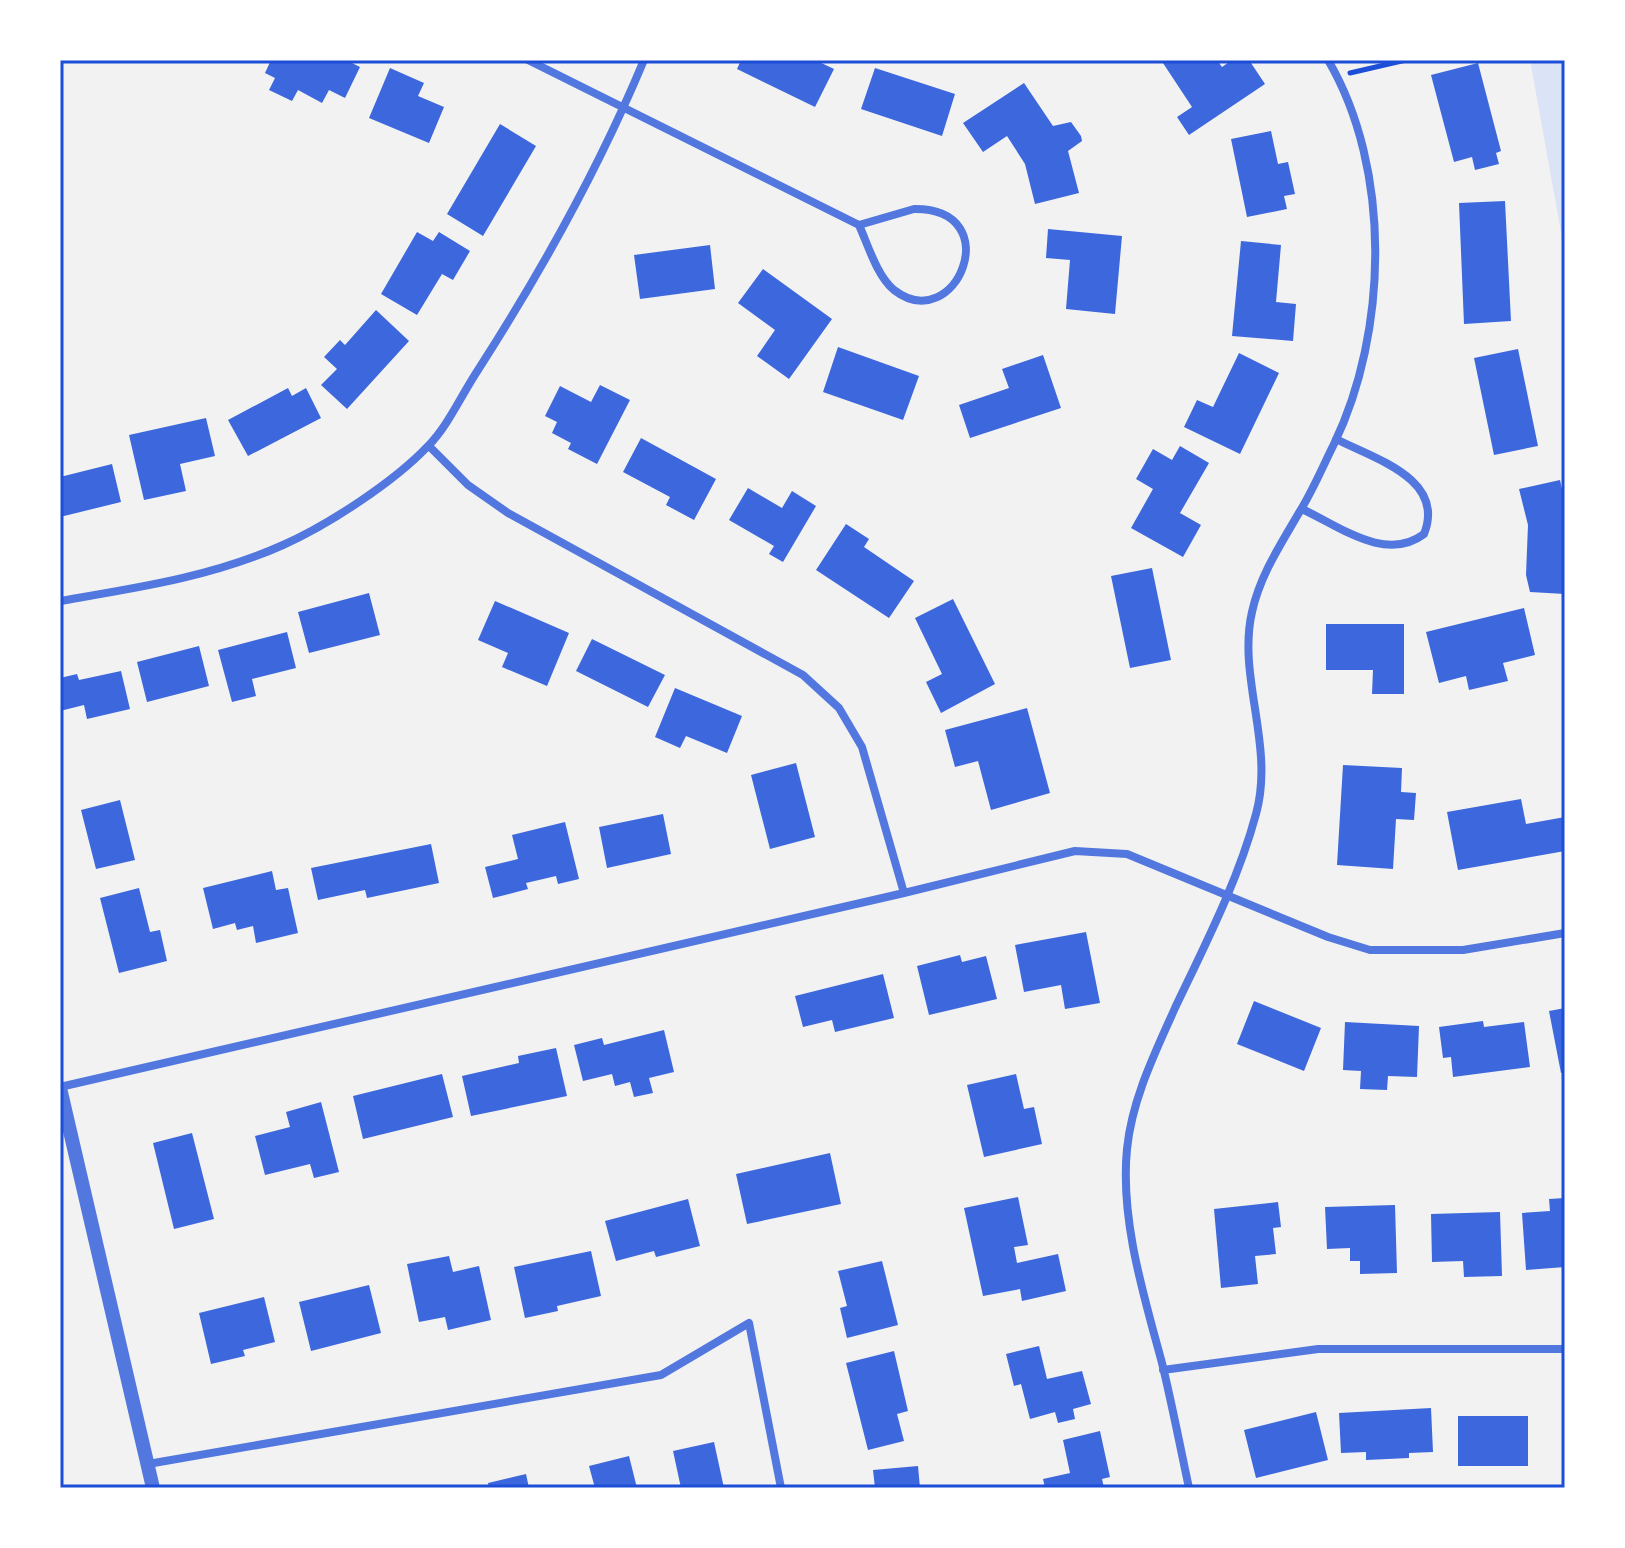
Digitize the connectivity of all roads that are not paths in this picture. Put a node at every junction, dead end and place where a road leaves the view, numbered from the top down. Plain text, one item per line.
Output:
1 (528, 60) edge
2 (644, 60) edge
3 (1328, 60) edge
4 (624, 107) junction
5 (859, 225) junction
6 (1336, 439) junction
7 (429, 446) junction
8 (1302, 509) junction
9 (60, 601) edge
10 (904, 893) junction
11 (1228, 895) junction
12 (1565, 933) edge
13 (60, 1087) edge
14 (1565, 1349) edge
15 (1163, 1370) junction
16 (148, 1464) junction
17 (153, 1488) edge
18 (781, 1488) edge
19 (1189, 1488) edge

1 - 4 street
2 - 4 street
3 - 6 street
4 - 5 street
4 - 7 street
5 - 5 street
6 - 8 street
6 - 8 street
7 - 9 street
7 - 10 street
8 - 11 street
10 - 11 street
10 - 13 street
11 - 12 street
11 - 15 street
13 - 16 street
14 - 15 street
15 - 19 street
16 - 17 street
16 - 18 street

